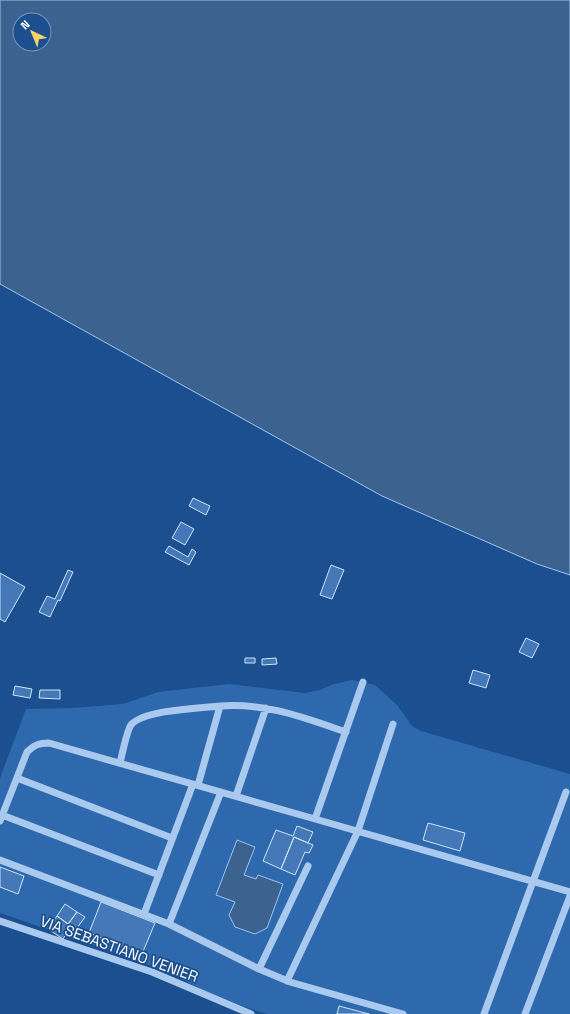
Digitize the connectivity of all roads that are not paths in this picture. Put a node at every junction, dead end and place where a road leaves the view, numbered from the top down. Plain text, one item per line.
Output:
1 (363, 682) dead end
2 (220, 706) junction
3 (266, 708) junction
4 (393, 724) dead end
5 (346, 732) junction
6 (120, 763) junction
7 (17, 778) junction
8 (195, 785) junction
9 (221, 792) junction
10 (566, 792) dead end
11 (236, 796) junction
12 (1, 818) edge
13 (315, 819) junction
14 (358, 831) junction
15 (172, 838) junction
16 (0, 860) edge
17 (308, 866) dead end
18 (159, 875) junction
19 (533, 882) junction
20 (570, 892) edge
21 (570, 896) edge
22 (144, 914) junction
23 (0, 921) edge
24 (169, 924) junction
25 (259, 969) junction
26 (287, 981) junction
27 (251, 1014) edge
28 (403, 1014) edge
29 (484, 1014) edge
30 (525, 1014) edge

1 - 5 street
2 - 3 street
2 - 6 street
2 - 8 street
3 - 5 street
3 - 11 street
4 - 14 street
5 - 13 street
6 - 7 street
6 - 8 street
7 - 12 street
7 - 15 street
8 - 9 street
8 - 15 street
9 - 11 street
9 - 24 street
10 - 19 street
11 - 13 street
12 - 18 street
13 - 14 street
14 - 19 street
14 - 26 street
15 - 18 street
16 - 22 street
17 - 25 street
18 - 22 street
19 - 20 street
19 - 29 street
21 - 30 street
22 - 24 street
23 - 27 street, VIA SEBASTIANO VENIER
24 - 25 street
25 - 26 street
26 - 28 street

